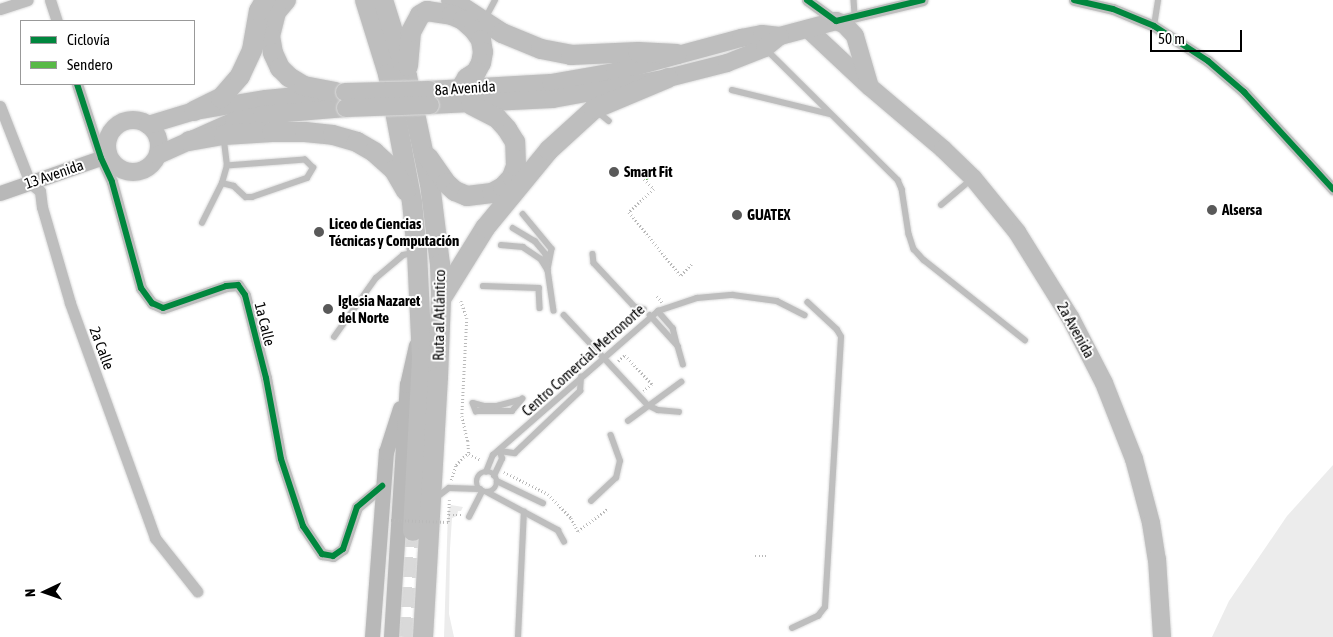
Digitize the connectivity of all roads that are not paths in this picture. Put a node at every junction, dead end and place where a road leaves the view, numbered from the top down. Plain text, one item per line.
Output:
1 (28, 0) edge
2 (50, 0) edge
3 (265, 0) edge
4 (286, 0) edge
5 (350, 0) edge
6 (365, 0) edge
7 (383, 0) edge
8 (451, 0) edge
9 (495, 0) edge
10 (807, 0) edge
11 (854, 0) edge
12 (924, 0) edge
13 (1074, 0) edge
14 (1158, 0) edge
15 (903, 2) edge
16 (0, 9) edge
17 (855, 15) junction
18 (57, 20) edge
19 (484, 21) junction
20 (372, 22) junction
21 (836, 22) junction
22 (1154, 26) junction
23 (808, 29) junction
24 (780, 36) junction
25 (765, 48) junction
26 (676, 54) junction
27 (407, 76) junction
28 (668, 78) junction
29 (77, 85) edge
30 (870, 86) junction
31 (732, 90) dead end
32 (342, 97) junction
33 (466, 97) junction
34 (0, 106) edge
35 (194, 111) junction
36 (832, 115) junction
37 (148, 125) junction
38 (224, 135) junction
39 (189, 141) junction
40 (422, 147) junction
41 (158, 155) junction
42 (105, 156) junction
43 (227, 166) junction
44 (972, 178) junction
45 (30, 183) junction
46 (222, 183) junction
47 (1333, 188) edge
48 (0, 193) edge
49 (412, 202) junction
50 (941, 205) dead end
51 (522, 214) dead end
52 (202, 222) dead end
53 (513, 228) dead end
54 (501, 245) dead end
55 (417, 252) junction
56 (593, 254) dead end
57 (548, 270) junction
58 (483, 286) dead end
59 (441, 299) junction
60 (808, 303) dead end
61 (540, 308) dead end
62 (644, 309) dead end
63 (554, 310) dead end
64 (658, 311) junction
65 (564, 315) dead end
66 (805, 315) dead end
67 (650, 316) junction
68 (421, 320) junction
69 (334, 337) dead end
70 (1024, 340) dead end
71 (678, 346) junction
72 (608, 356) junction
73 (683, 364) dead end
74 (581, 376) junction
75 (682, 382) dead end
76 (407, 385) junction
77 (522, 399) dead end
78 (473, 403) dead end
79 (648, 405) junction
80 (679, 412) dead end
81 (628, 421) dead end
82 (611, 436) dead end
83 (500, 451) junction
84 (486, 472) junction
85 (496, 478) junction
86 (382, 486) junction
87 (483, 490) junction
88 (591, 501) dead end
89 (432, 503) junction
90 (542, 503) dead end
91 (524, 512) junction
92 (469, 516) road end
93 (413, 531) tunnel mouth
94 (564, 541) dead end
95 (197, 591) dead end
96 (792, 628) dead end
97 (372, 637) edge
98 (391, 637) edge
99 (423, 637) edge
100 (518, 637) edge
101 (1162, 637) edge

1 - 16 street
2 - 18 street
3 - 35 highway
4 - 32 highway
5 - 20 highway
6 - 20 highway, Ruta al Atlántico
7 - 27 highway, Ruta al Atlántico
8 - 19 highway
9 - 19 lane
10 - 21 street
11 - 17 lane
12 - 15 street, 8a Avenida
13 - 22 street
14 - 22 lane
15 - 17 street, 8a Avenida
17 - 21 street, 8a Avenida
19 - 26 highway
20 - 49 highway, Ruta al Atlántico
21 - 23 main road, 8a Avenida
21 - 30 main road
22 - 47 street
23 - 24 main road, 8a Avenida
23 - 30 main road, 2a Avenida
24 - 25 main road, 8a Avenida
24 - 26 main road, 8a Avenida
25 - 28 main road, 8a Avenida
25 - 36 lane
26 - 33 main road, 8a Avenida
27 - 33 highway
27 - 40 highway, Ruta al Atlántico
28 - 33 main road, 8a Avenida
28 - 59 highway
29 - 42 street, 1a Calle
30 - 44 main road, 2a Avenida
31 - 36 lane
32 - 33 main road, 8a Avenida, bridge
32 - 35 main road, 8a Avenida
32 - 39 main road, 8a Avenida
33 - 40 highway
34 - 45 street, 2a Calle
35 - 37 main road, 8a Avenida
36 - 70 lane
37 - 41 main road
37 - 42 main road
38 - 39 highway
38 - 43 lane
38 - 49 highway
39 - 41 main road, 8a Avenida
40 - 59 highway, Ruta al Atlántico
41 - 42 main road
42 - 45 main road, 13 Avenida
42 - 86 street, 1a Calle
43 - 46 lane
43 - 46 lane
44 - 50 lane
44 - 101 main road, 2a Avenida
45 - 48 main road, 13 Avenida
45 - 95 street, 2a Calle
46 - 52 lane
49 - 55 highway, Ruta al Atlántico
51 - 57 lane
53 - 57 lane
54 - 57 lane
55 - 68 highway, Ruta al Atlántico
55 - 69 lane
56 - 62 lane
57 - 63 lane
58 - 61 lane
59 - 89 highway, Ruta al Atlántico
60 - 96 lane
64 - 66 lane, Centro Comercial Metronorte
64 - 67 lane, Centro Comercial Metronorte
64 - 71 lane
65 - 72 lane
67 - 71 lane
67 - 72 lane, Centro Comercial Metronorte
68 - 76 main road, Ruta al Atlántico
68 - 93 highway, Ruta al Atlántico
71 - 73 lane
72 - 74 lane, Centro Comercial Metronorte
72 - 79 lane
74 - 83 lane, Centro Comercial Metronorte
74 - 83 lane
75 - 79 lane
76 - 86 main road
76 - 98 main road, Ruta al Atlántico
77 - 78 lane
79 - 80 lane
79 - 81 lane
82 - 88 lane
83 - 84 lane, Centro Comercial Metronorte
83 - 85 lane
84 - 85 lane
84 - 87 lane
85 - 87 lane
85 - 90 lane
86 - 97 main road
87 - 89 lane
87 - 91 lane
87 - 92 lane
89 - 99 highway, Ruta al Atlántico
91 - 94 lane
91 - 100 lane

